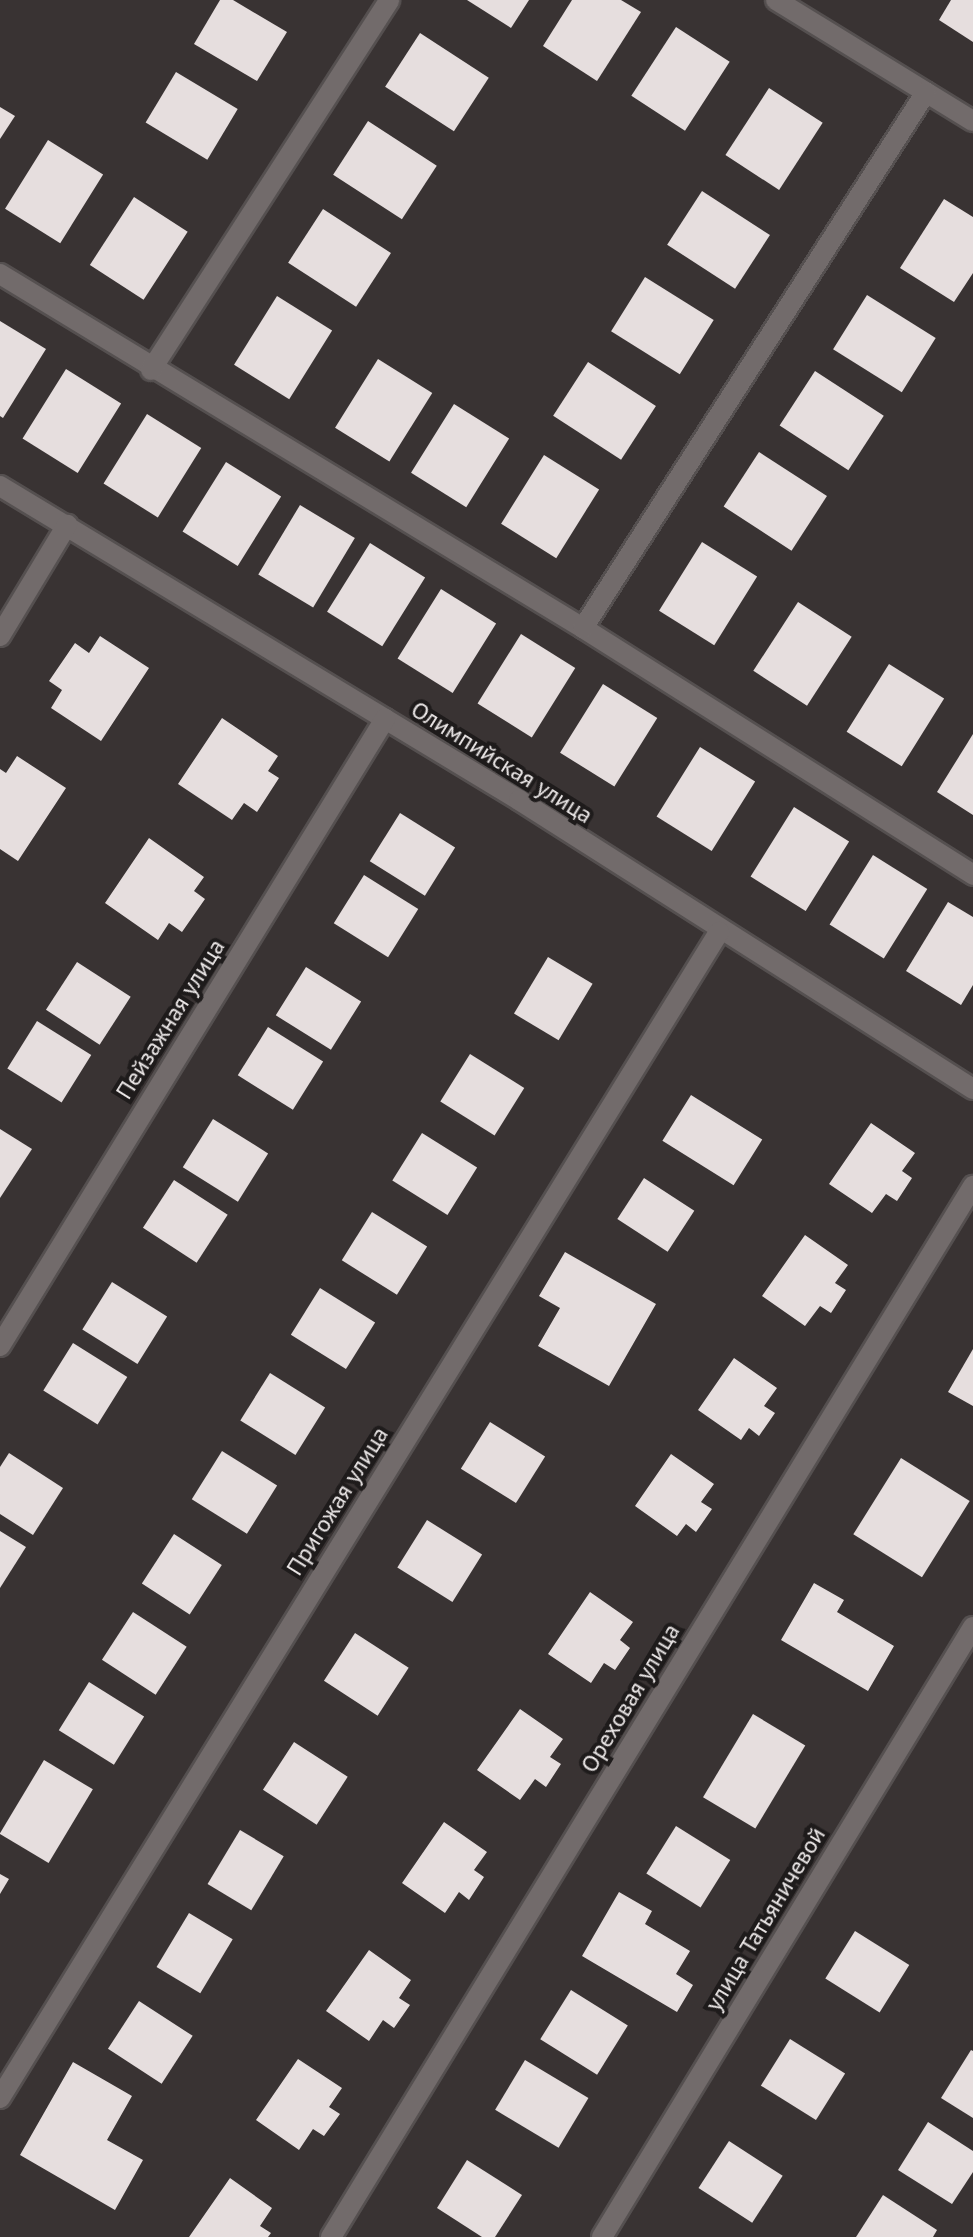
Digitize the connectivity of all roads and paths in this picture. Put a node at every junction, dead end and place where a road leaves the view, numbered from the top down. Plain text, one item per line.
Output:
1 (389, 0) edge
2 (776, 0) edge
3 (926, 92) junction
4 (973, 121) edge
5 (0, 274) edge
6 (151, 370) junction
7 (0, 486) edge
8 (67, 525) junction
9 (583, 628) junction
10 (0, 636) edge
11 (385, 719) junction
12 (973, 875) edge
13 (719, 932) junction
14 (973, 1089) edge
15 (973, 1186) edge
16 (0, 1346) edge
17 (973, 1627) edge
18 (0, 2098) edge
19 (331, 2237) edge
20 (602, 2237) edge

1 - 6 street
2 - 3 street
3 - 4 street
3 - 9 street
5 - 6 street
6 - 9 street
7 - 8 street, Олимпийская улица
8 - 10 street
8 - 11 street, Олимпийская улица
9 - 12 street
11 - 13 street, Олимпийская улица
11 - 16 street, Пейзажная улица
13 - 14 street, Олимпийская улица
13 - 18 street, Пригожая улица
15 - 19 street, Ореховая улица
17 - 20 street, улица Татьяничевой

